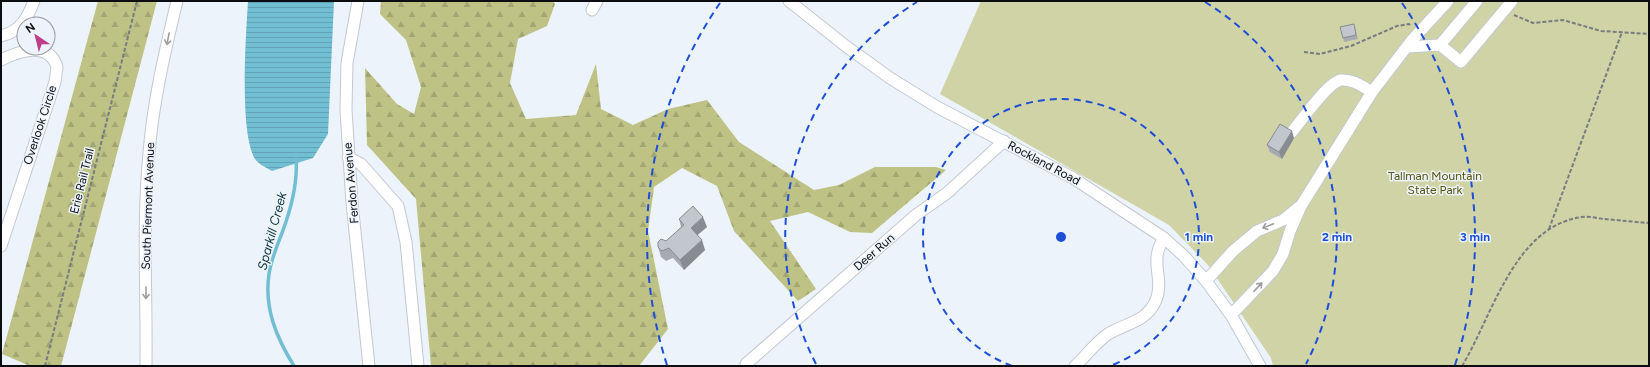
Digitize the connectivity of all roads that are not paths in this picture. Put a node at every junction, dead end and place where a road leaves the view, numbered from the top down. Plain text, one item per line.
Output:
1 (34, 1) edge
2 (176, 1) edge
3 (358, 1) edge
4 (789, 1) edge
5 (1448, 1) edge
6 (1477, 1) edge
7 (1509, 5) edge
8 (1, 36) edge
9 (1440, 45) junction
10 (1407, 47) junction
11 (1, 60) edge
12 (1372, 92) junction
13 (1292, 132) edge
14 (1004, 142) junction
15 (348, 157) junction
16 (1301, 206) junction
17 (1164, 238) junction
18 (1, 246) edge
19 (1206, 281) junction
20 (1231, 315) junction
21 (746, 364) dead end
22 (146, 366) edge
23 (369, 366) edge
24 (418, 366) edge
25 (1075, 366) edge
26 (1260, 366) edge

1 - 8 street
2 -> 22 street, South Piermont Avenue
3 - 15 street, Ferdon Avenue
4 - 14 street, Rockland Road
5 - 10 street
6 - 9 street
7 - 9 street
9 - 10 street
10 - 12 street
11 - 18 street, Overlook Circle
12 - 13 street
12 - 16 street
14 - 17 street, Rockland Road
14 - 21 street, Deer Run
15 - 23 street, Ferdon Avenue
15 - 24 street
16 -> 19 street
20 -> 16 street
17 - 19 street, Rockland Road
17 - 25 street
19 - 20 street, Rockland Road
20 - 26 street, Rockland Road

